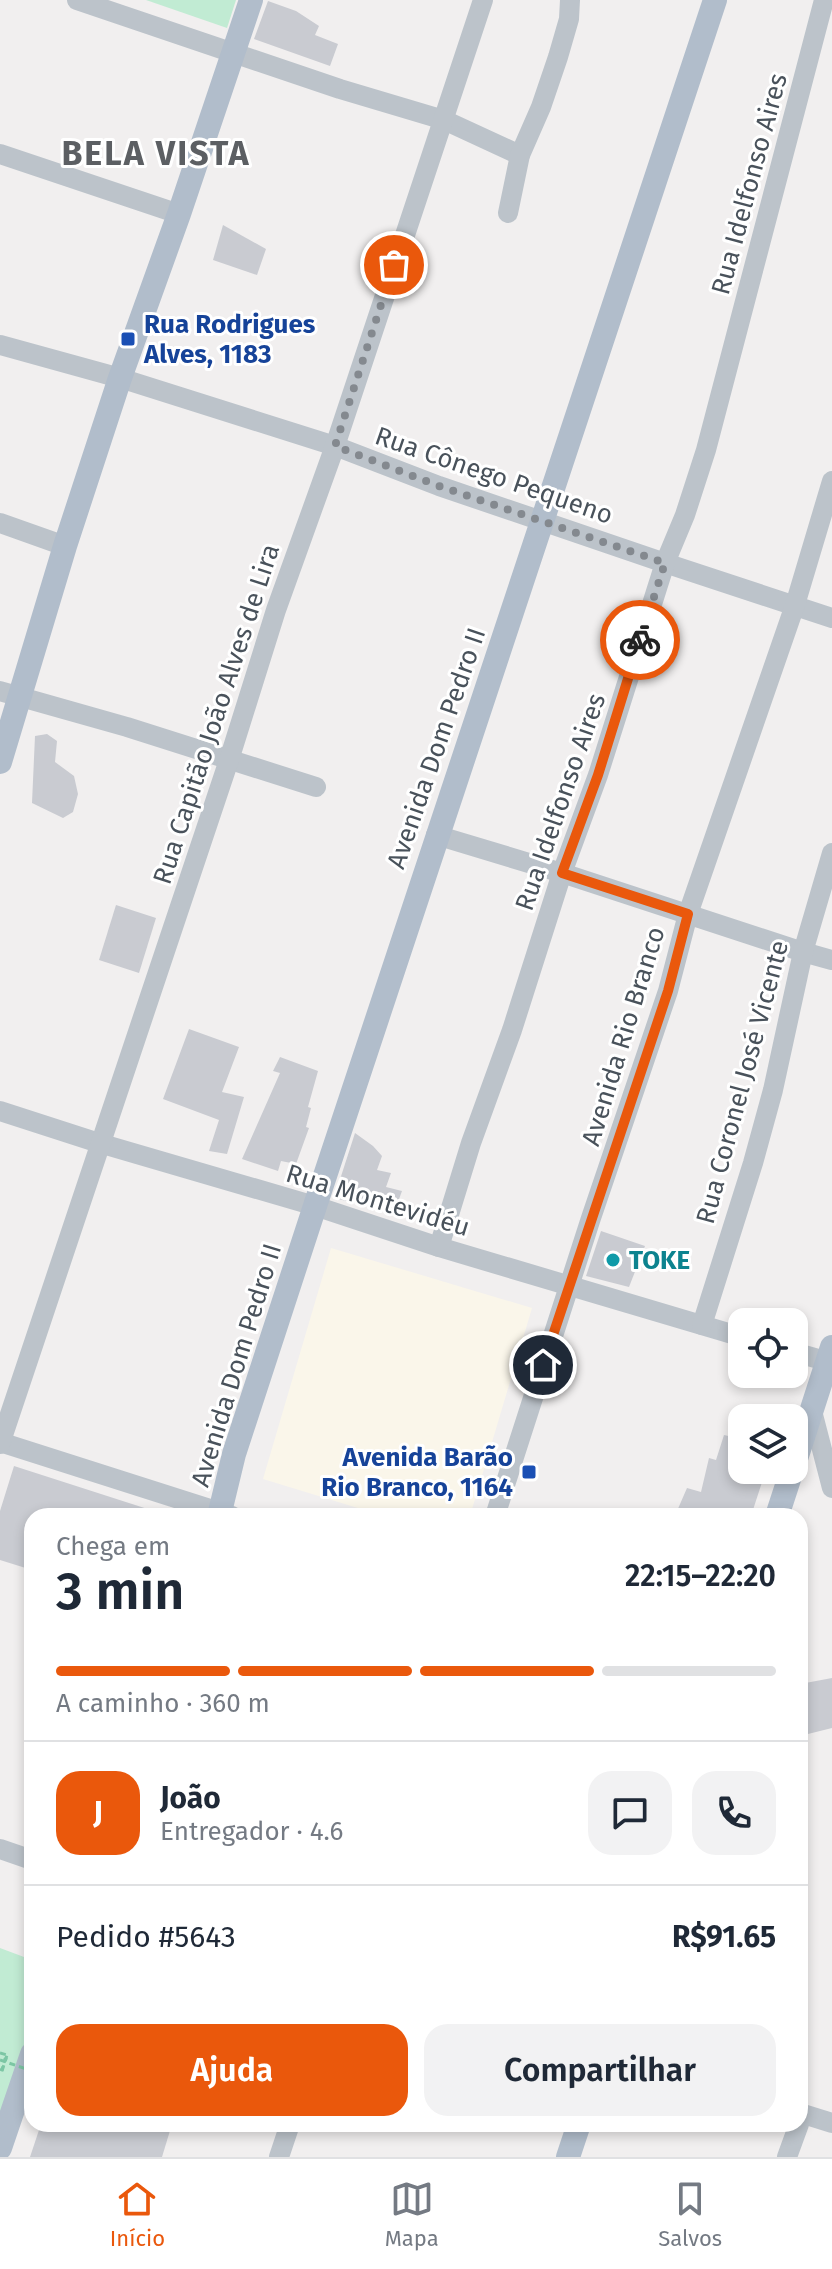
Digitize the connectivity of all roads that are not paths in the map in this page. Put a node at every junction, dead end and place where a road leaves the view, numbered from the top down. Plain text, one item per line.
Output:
1 (77, 0) edge
2 (251, 0) edge
3 (483, 0) edge
4 (570, 0) edge
5 (715, 0) edge
6 (824, 0) edge
7 (234, 54) junction
8 (444, 120) junction
9 (0, 154) edge
10 (520, 155) junction
11 (508, 213) dead end
12 (179, 214) junction
13 (0, 345) edge
14 (120, 378) junction
15 (335, 446) junction
16 (832, 481) edge
17 (542, 520) junction
18 (0, 523) edge
19 (65, 546) junction
20 (665, 563) junction
21 (795, 605) junction
22 (832, 618) edge
23 (10, 694) edge
24 (229, 760) junction
25 (0, 762) edge
26 (316, 787) dead end
27 (436, 835) junction
28 (832, 853) edge
29 (562, 873) junction
30 (688, 914) junction
31 (803, 952) junction
32 (832, 960) edge
33 (0, 1111) edge
34 (99, 1143) junction
35 (315, 1206) junction
36 (439, 1247) junction
37 (569, 1286) junction
38 (702, 1325) junction
39 (728, 1333) edge
40 (808, 1354) edge
41 (830, 1357) edge
42 (812, 1411) junction
43 (808, 1423) edge
44 (0, 1443) edge
45 (787, 1484) edge
46 (832, 1488) edge
47 (202, 1508) edge
48 (225, 1508) edge
49 (498, 1508) edge
50 (780, 1508) edge
51 (0, 1849) edge
52 (24, 1857) edge
53 (24, 2078) edge
54 (808, 2119) edge
55 (832, 2123) edge
56 (287, 2132) edge
57 (576, 2132) edge
58 (796, 2132) edge
59 (0, 2148) edge
60 (279, 2157) edge
61 (568, 2157) edge
62 (787, 2157) edge

1 - 7 street
2 - 7 main road
3 - 8 street, Rua Capitão João Alves de Lira
4 - 10 street
5 - 17 main road, Avenida Dom Pedro II
6 - 20 street, Rua Idelfonso Aires
7 - 8 street
7 - 12 main road
8 - 10 street
8 - 15 street, Rua Capitão João Alves de Lira
9 - 12 street
10 - 11 street
12 - 14 main road
13 - 14 street, Rua Cônego Pequeno
14 - 15 street, Rua Cônego Pequeno
14 - 19 main road
15 - 17 street, Rua Cônego Pequeno
15 - 24 street, Rua Capitão João Alves de Lira
16 - 21 street, Avenida Rio Branco
17 - 20 street, Rua Cônego Pequeno
17 - 27 main road, Avenida Dom Pedro II
18 - 19 street
19 - 23 main road
20 - 21 street, Rua Cônego Pequeno
20 - 29 street, Rua Idelfonso Aires
21 - 22 street, Rua Cônego Pequeno
21 - 30 street, Avenida Rio Branco
23 - 24 street
23 - 25 main road
24 - 26 street
24 - 34 street, Rua Capitão João Alves de Lira
27 - 29 street
27 - 35 main road, Avenida Dom Pedro II
28 - 31 street, Rua Coronel José Vicente
29 - 30 street
29 - 36 street, Rua Idelfonso Aires
30 - 31 street
30 - 37 street, Avenida Rio Branco
31 - 32 street
31 - 38 street, Rua Coronel José Vicente
33 - 34 street, Rua Montevidéu
34 - 35 street, Rua Montevidéu
34 - 44 street, Rua Capitão João Alves de Lira
35 - 36 street, Rua Montevidéu
35 - 48 main road, Avenida Dom Pedro II
36 - 37 street, Rua Montevidéu
37 - 38 street, Rua Montevidéu
37 - 49 street, Avenida Rio Branco
38 - 39 street, Rua Montevidéu
40 - 41 street
41 - 42 main road
42 - 43 main road
42 - 46 street
44 - 47 street
45 - 50 main road
51 - 52 street
53 - 59 main road
54 - 55 street
56 - 60 street
57 - 61 main road
58 - 62 street

